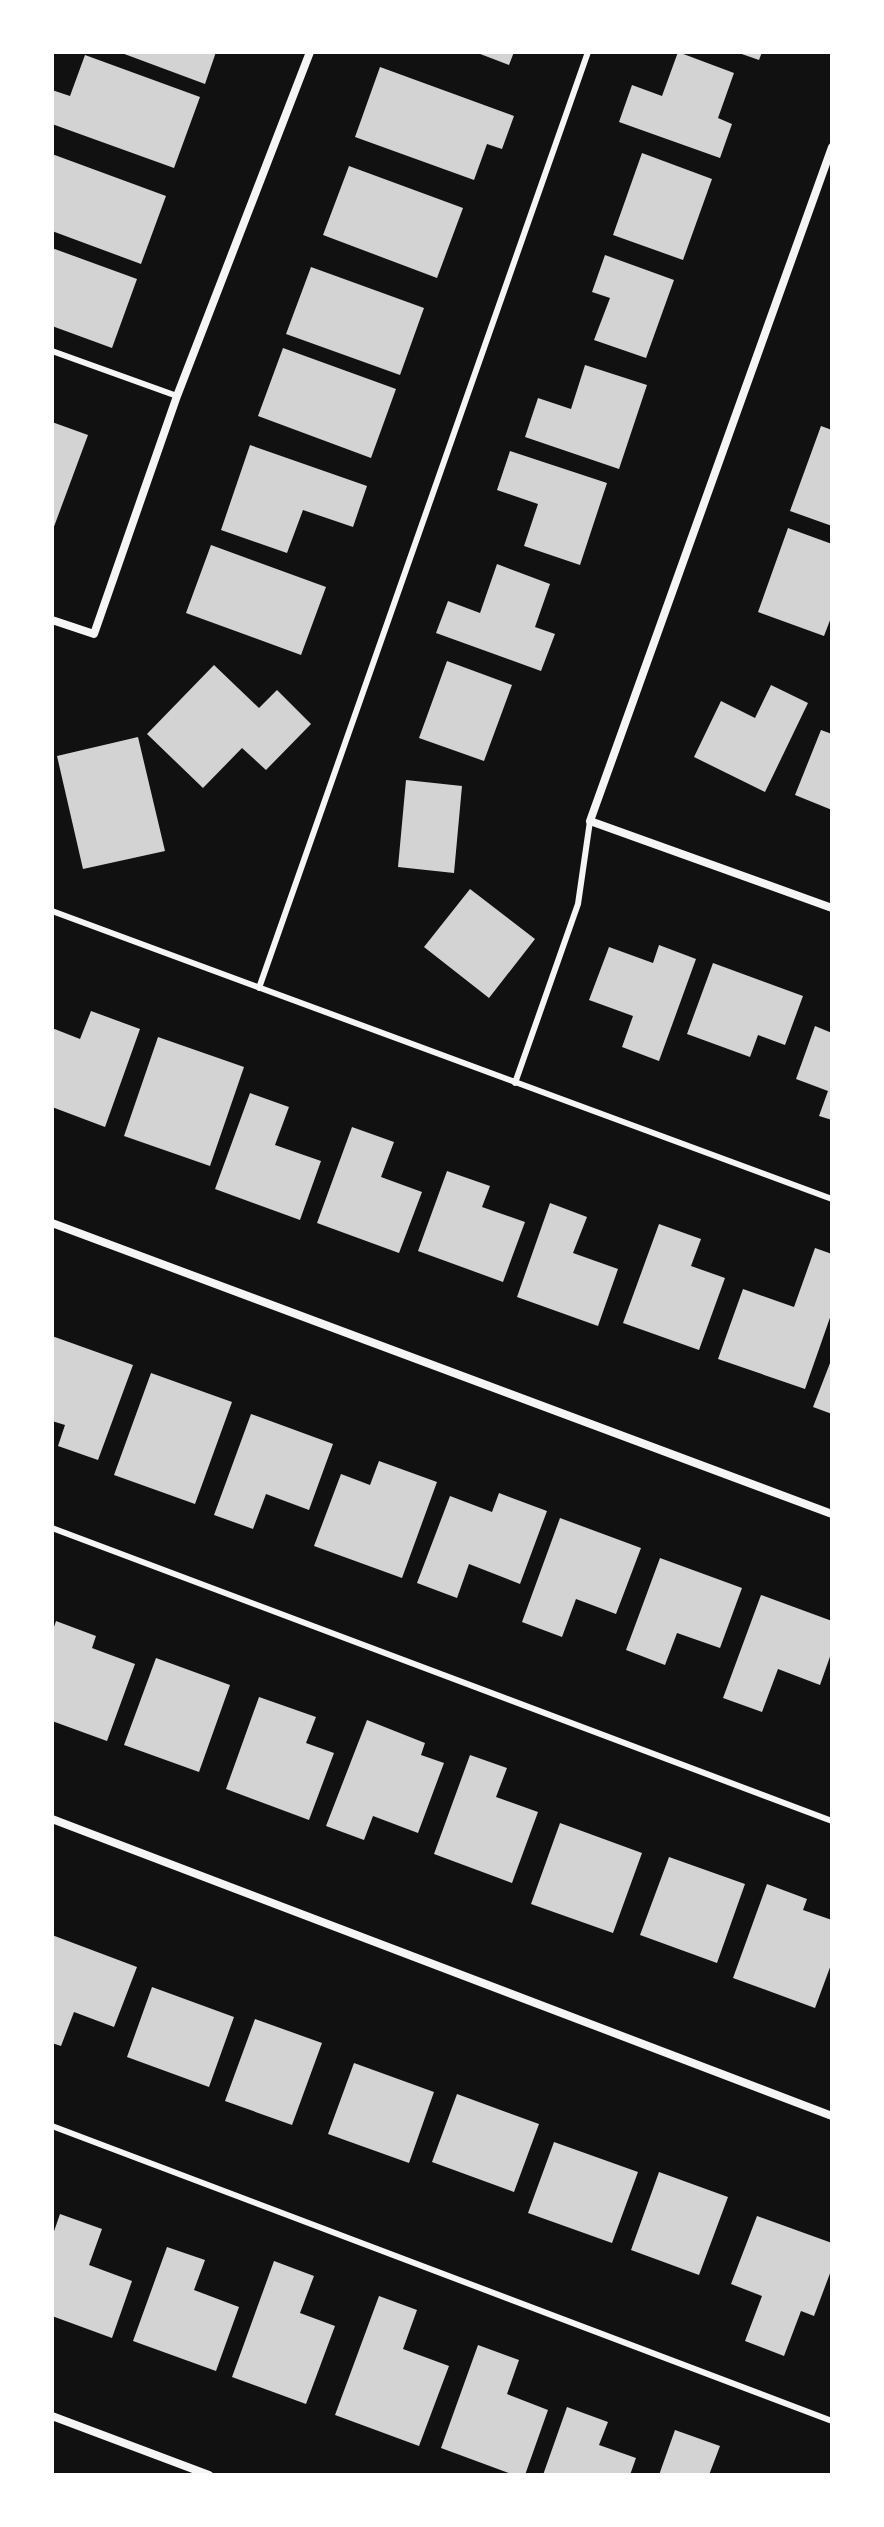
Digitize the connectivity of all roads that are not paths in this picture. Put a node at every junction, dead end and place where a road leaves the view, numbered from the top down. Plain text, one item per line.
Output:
1 (310, 52) edge
2 (588, 52) edge
3 (832, 147) edge
4 (52, 351) edge
5 (177, 396) junction
6 (52, 620) edge
7 (590, 821) junction
8 (832, 908) edge
9 (52, 911) edge
10 (259, 988) junction
11 (515, 1083) junction
12 (832, 1199) edge
13 (52, 1223) edge
14 (832, 1514) edge
15 (52, 1528) edge
16 (52, 1819) edge
17 (832, 1821) edge
18 (832, 2116) edge
19 (52, 2126) edge
20 (52, 2416) edge
21 (832, 2421) edge
22 (209, 2475) edge

1 - 5 street
2 - 10 lane
3 - 7 street
4 - 5 lane
5 - 6 street
7 - 8 street
7 - 11 lane
9 - 10 lane
10 - 11 lane
11 - 12 lane
13 - 14 street
15 - 17 lane
16 - 18 street
19 - 21 lane
20 - 22 street

